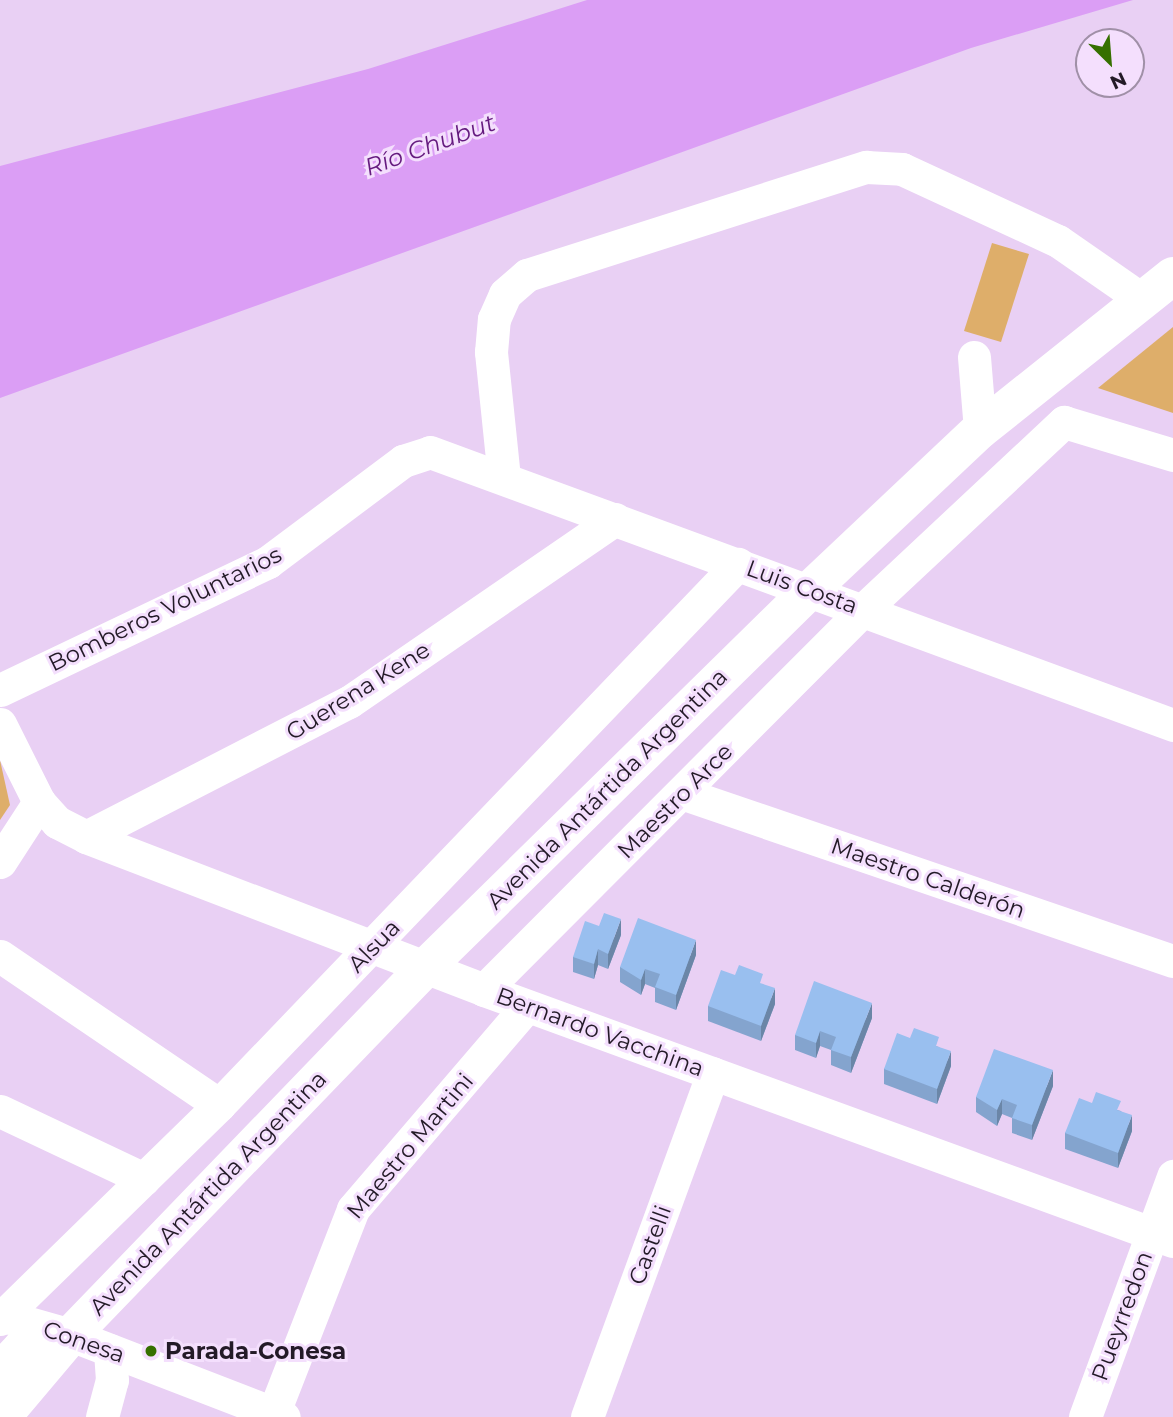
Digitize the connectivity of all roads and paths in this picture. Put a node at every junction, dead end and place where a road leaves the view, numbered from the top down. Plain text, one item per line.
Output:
1 (1173, 276) edge
2 (1143, 300) junction
3 (974, 357) dead end
4 (980, 430) junction
5 (430, 452) joint
6 (1173, 455) edge
7 (504, 478) junction
8 (615, 519) junction
9 (738, 564) junction
10 (811, 589) junction
11 (864, 609) junction
12 (0, 690) edge
13 (0, 724) edge
14 (1173, 724) edge
15 (684, 794) junction
16 (39, 802) junction
17 (86, 837) junction
18 (0, 862) edge
19 (372, 948) junction
20 (0, 956) edge
21 (1173, 961) edge
22 (425, 968) junction
23 (484, 990) junction
24 (527, 1006) junction
25 (713, 1073) junction
26 (219, 1105) junction
27 (0, 1111) edge
28 (1173, 1176) edge
29 (144, 1179) junction
30 (1163, 1237) edge
31 (1, 1317) edge
32 (71, 1335) junction
33 (110, 1350) junction
34 (0, 1371) edge
35 (277, 1416) edge
36 (2, 1417) edge
37 (102, 1417) edge
38 (587, 1417) edge
39 (1085, 1417) edge

1 - 2 main road, Avenida Antártida Argentina
2 - 4 main road, Avenida Antártida Argentina
2 - 7 street
3 - 4 street
4 - 10 main road, Avenida Antártida Argentina
5 - 7 street, Luis Costa
5 - 12 street, Bomberos Voluntarios
6 - 11 street, Maestro Arce
7 - 8 street, Luis Costa
8 - 9 street, Luis Costa
8 - 17 street, Guerena Kene
9 - 10 street, Luis Costa
9 - 19 street, Alsua
10 - 11 street, Luis Costa
10 - 22 main road, Avenida Antártida Argentina
11 - 14 street, Luis Costa
11 - 15 street, Maestro Arce
13 - 16 street
15 - 21 street, Maestro Calderón
15 - 23 street, Maestro Arce
16 - 17 street, Bernardo Vacchina
16 - 18 street
17 - 19 street, Bernardo Vacchina
19 - 22 street, Bernardo Vacchina
19 - 26 street, Alsua
20 - 26 street
22 - 23 street, Bernardo Vacchina
22 - 32 main road, Avenida Antártida Argentina
23 - 24 street, Bernardo Vacchina
24 - 25 street, Bernardo Vacchina
24 - 35 street, Maestro Martini
25 - 30 street, Bernardo Vacchina
25 - 38 street, Castelli
26 - 29 street, Alsua
27 - 29 street
28 - 30 street, Pueyrredon
29 - 31 street, Alsua
30 - 39 street, Pueyrredon
31 - 32 street, Conesa
32 - 33 street, Conesa
32 - 34 main road, Avenida Antártida Argentina
32 - 36 main road, Avenida Antártida Argentina
33 - 35 street, Conesa
33 - 37 street

